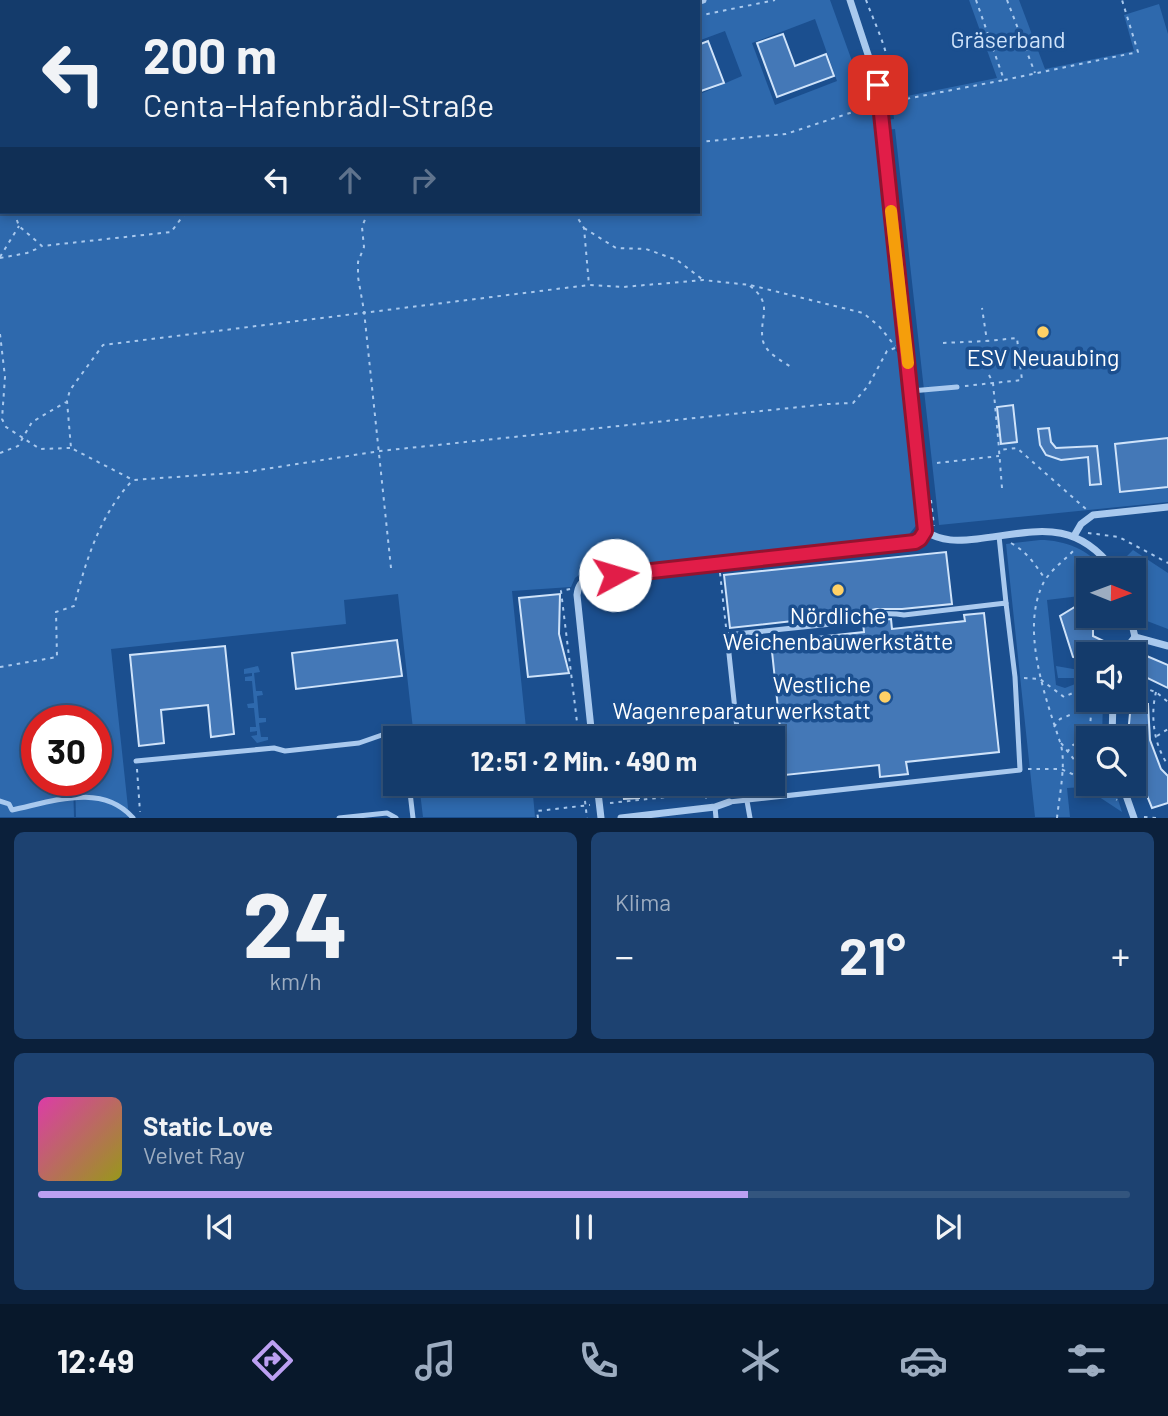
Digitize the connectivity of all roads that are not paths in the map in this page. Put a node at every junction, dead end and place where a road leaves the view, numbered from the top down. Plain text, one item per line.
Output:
1 (850, 0) edge
2 (957, 387) road end
3 (911, 391) junction
4 (1168, 507) edge
5 (925, 531) junction
6 (1075, 534) junction
7 (999, 536) junction
8 (1104, 558) edge
9 (1006, 603) junction
10 (1133, 628) edge
11 (1135, 637) junction
12 (1131, 642) edge
13 (1168, 646) edge
14 (591, 726) edge
15 (737, 726) edge
16 (383, 736) edge
17 (136, 761) road end
18 (410, 796) edge
19 (598, 796) edge
20 (745, 796) edge
21 (1126, 796) edge
22 (745, 799) junction
23 (0, 801) edge
24 (729, 802) joint
25 (711, 807) junction
26 (13, 814) edge
27 (1133, 815) edge
28 (133, 817) edge
29 (339, 817) edge
30 (396, 817) edge
31 (413, 817) edge
32 (601, 817) edge
33 (621, 817) edge
34 (716, 817) edge
35 (750, 817) edge

1 - 3 street
2 - 3 lane
3 - 5 street
4 - 6 street
5 - 7 street
5 - 14 street
6 - 7 street
6 - 8 street
7 - 9 lane
9 - 15 lane
9 - 22 lane
10 - 11 street
11 - 12 street
11 - 13 street
16 - 17 lane
18 - 31 lane
19 - 32 street
20 - 22 lane
21 - 27 street
22 - 24 lane
22 - 35 lane
23 - 26 lane
24 - 25 street
25 - 33 street
25 - 34 lane
26 - 28 lane
29 - 30 lane

